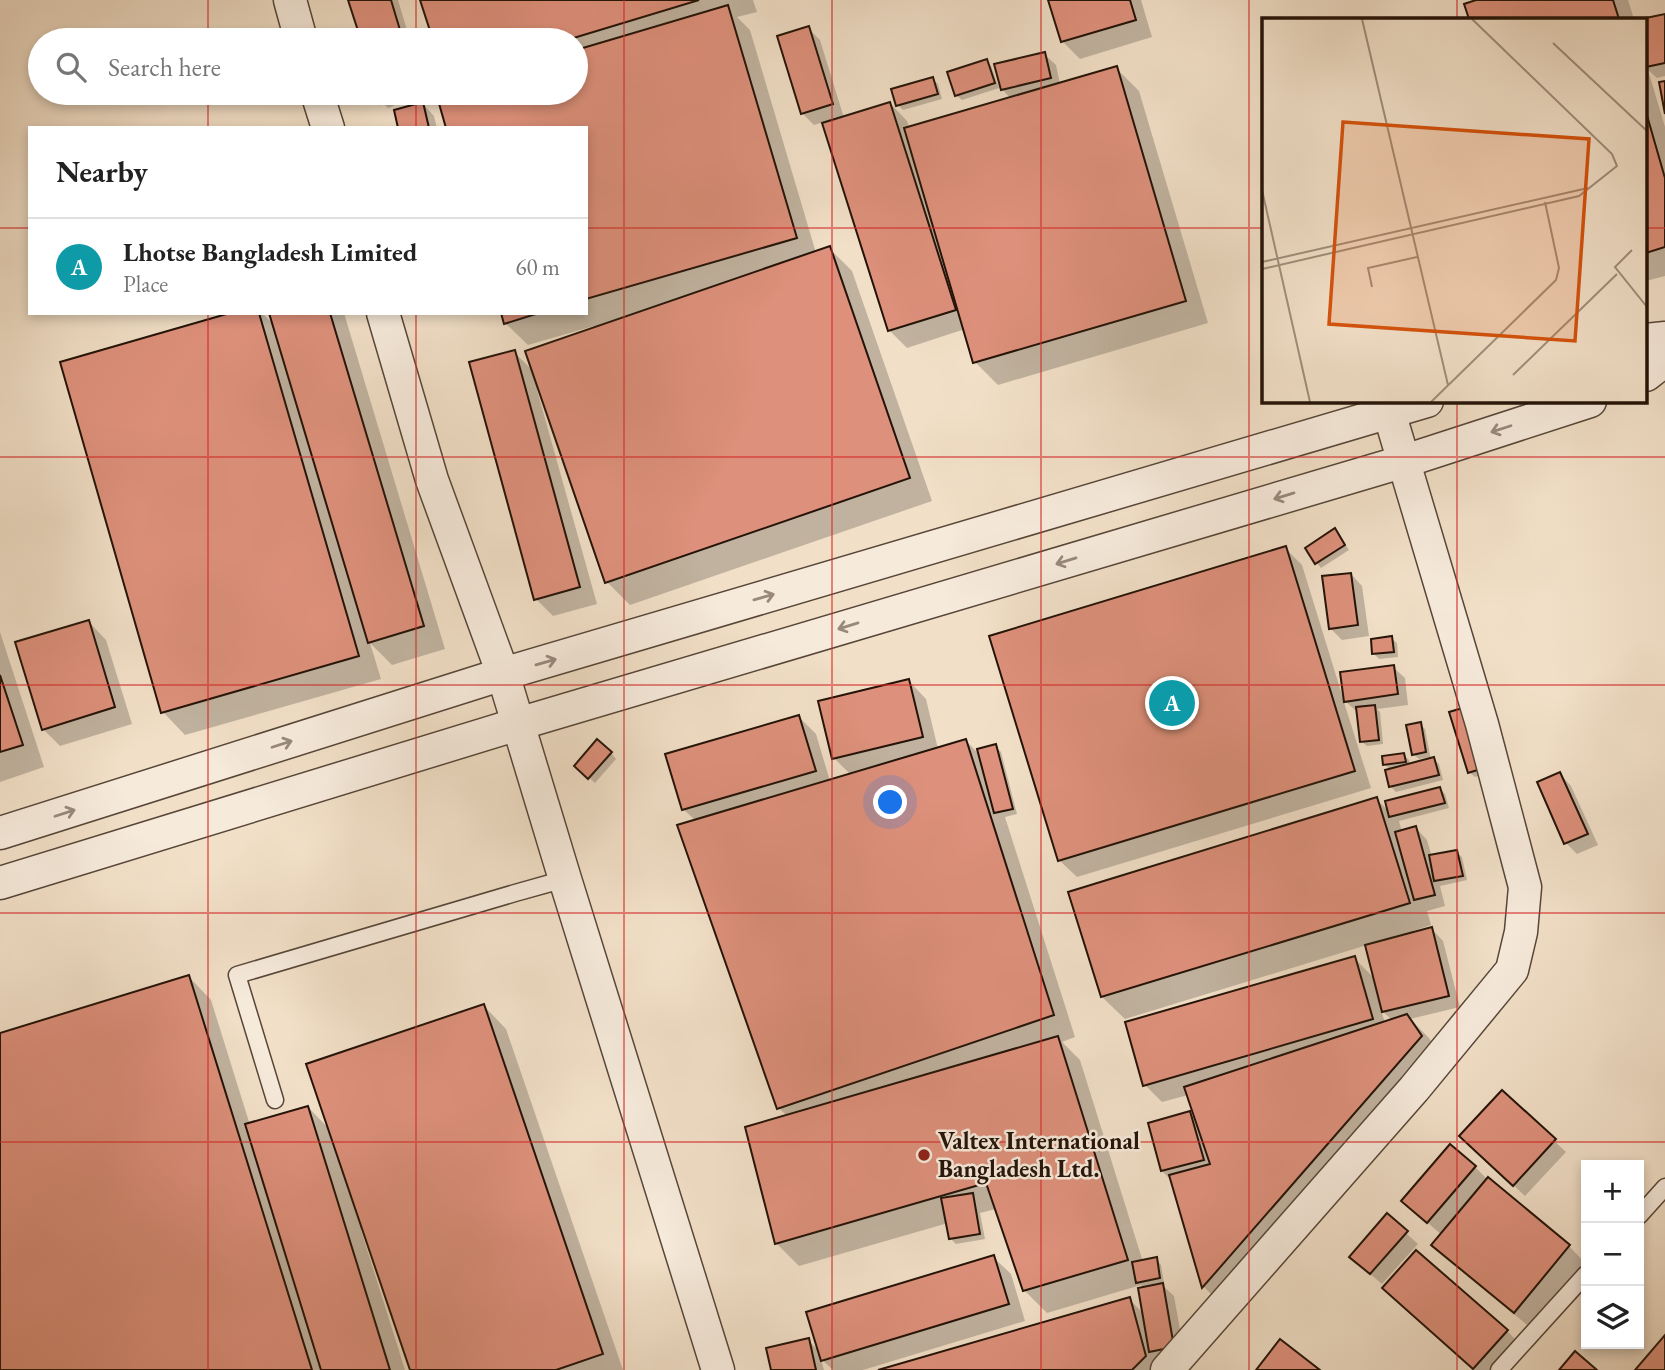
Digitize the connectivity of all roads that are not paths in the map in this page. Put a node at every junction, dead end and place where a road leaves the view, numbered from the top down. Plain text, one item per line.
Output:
1 (289, 0) edge
2 (298, 28) edge
3 (321, 105) edge
4 (327, 126) edge
5 (384, 315) edge
6 (1665, 360) edge
7 (1648, 373) edge
8 (1424, 402) edge
9 (1587, 402) edge
10 (1389, 412) junction
11 (1405, 461) junction
12 (503, 674) junction
13 (518, 724) junction
14 (0, 834) edge
15 (565, 879) junction
16 (0, 883) edge
17 (275, 1100) dead end
18 (1665, 1187) edge
19 (1644, 1210) edge
20 (1581, 1280) edge
21 (718, 1370) edge
22 (1167, 1370) edge
23 (1499, 1370) edge

1 - 2 street
3 - 4 street
5 - 12 street
6 - 7 street
8 - 10 street
9 -> 11 street
10 - 11 street
12 -> 10 street
11 -> 13 street
11 - 22 street
12 - 13 street
14 -> 12 street
13 - 15 street
13 - 16 street
15 - 17 lane
15 - 21 street
18 - 19 lane
20 - 23 lane

